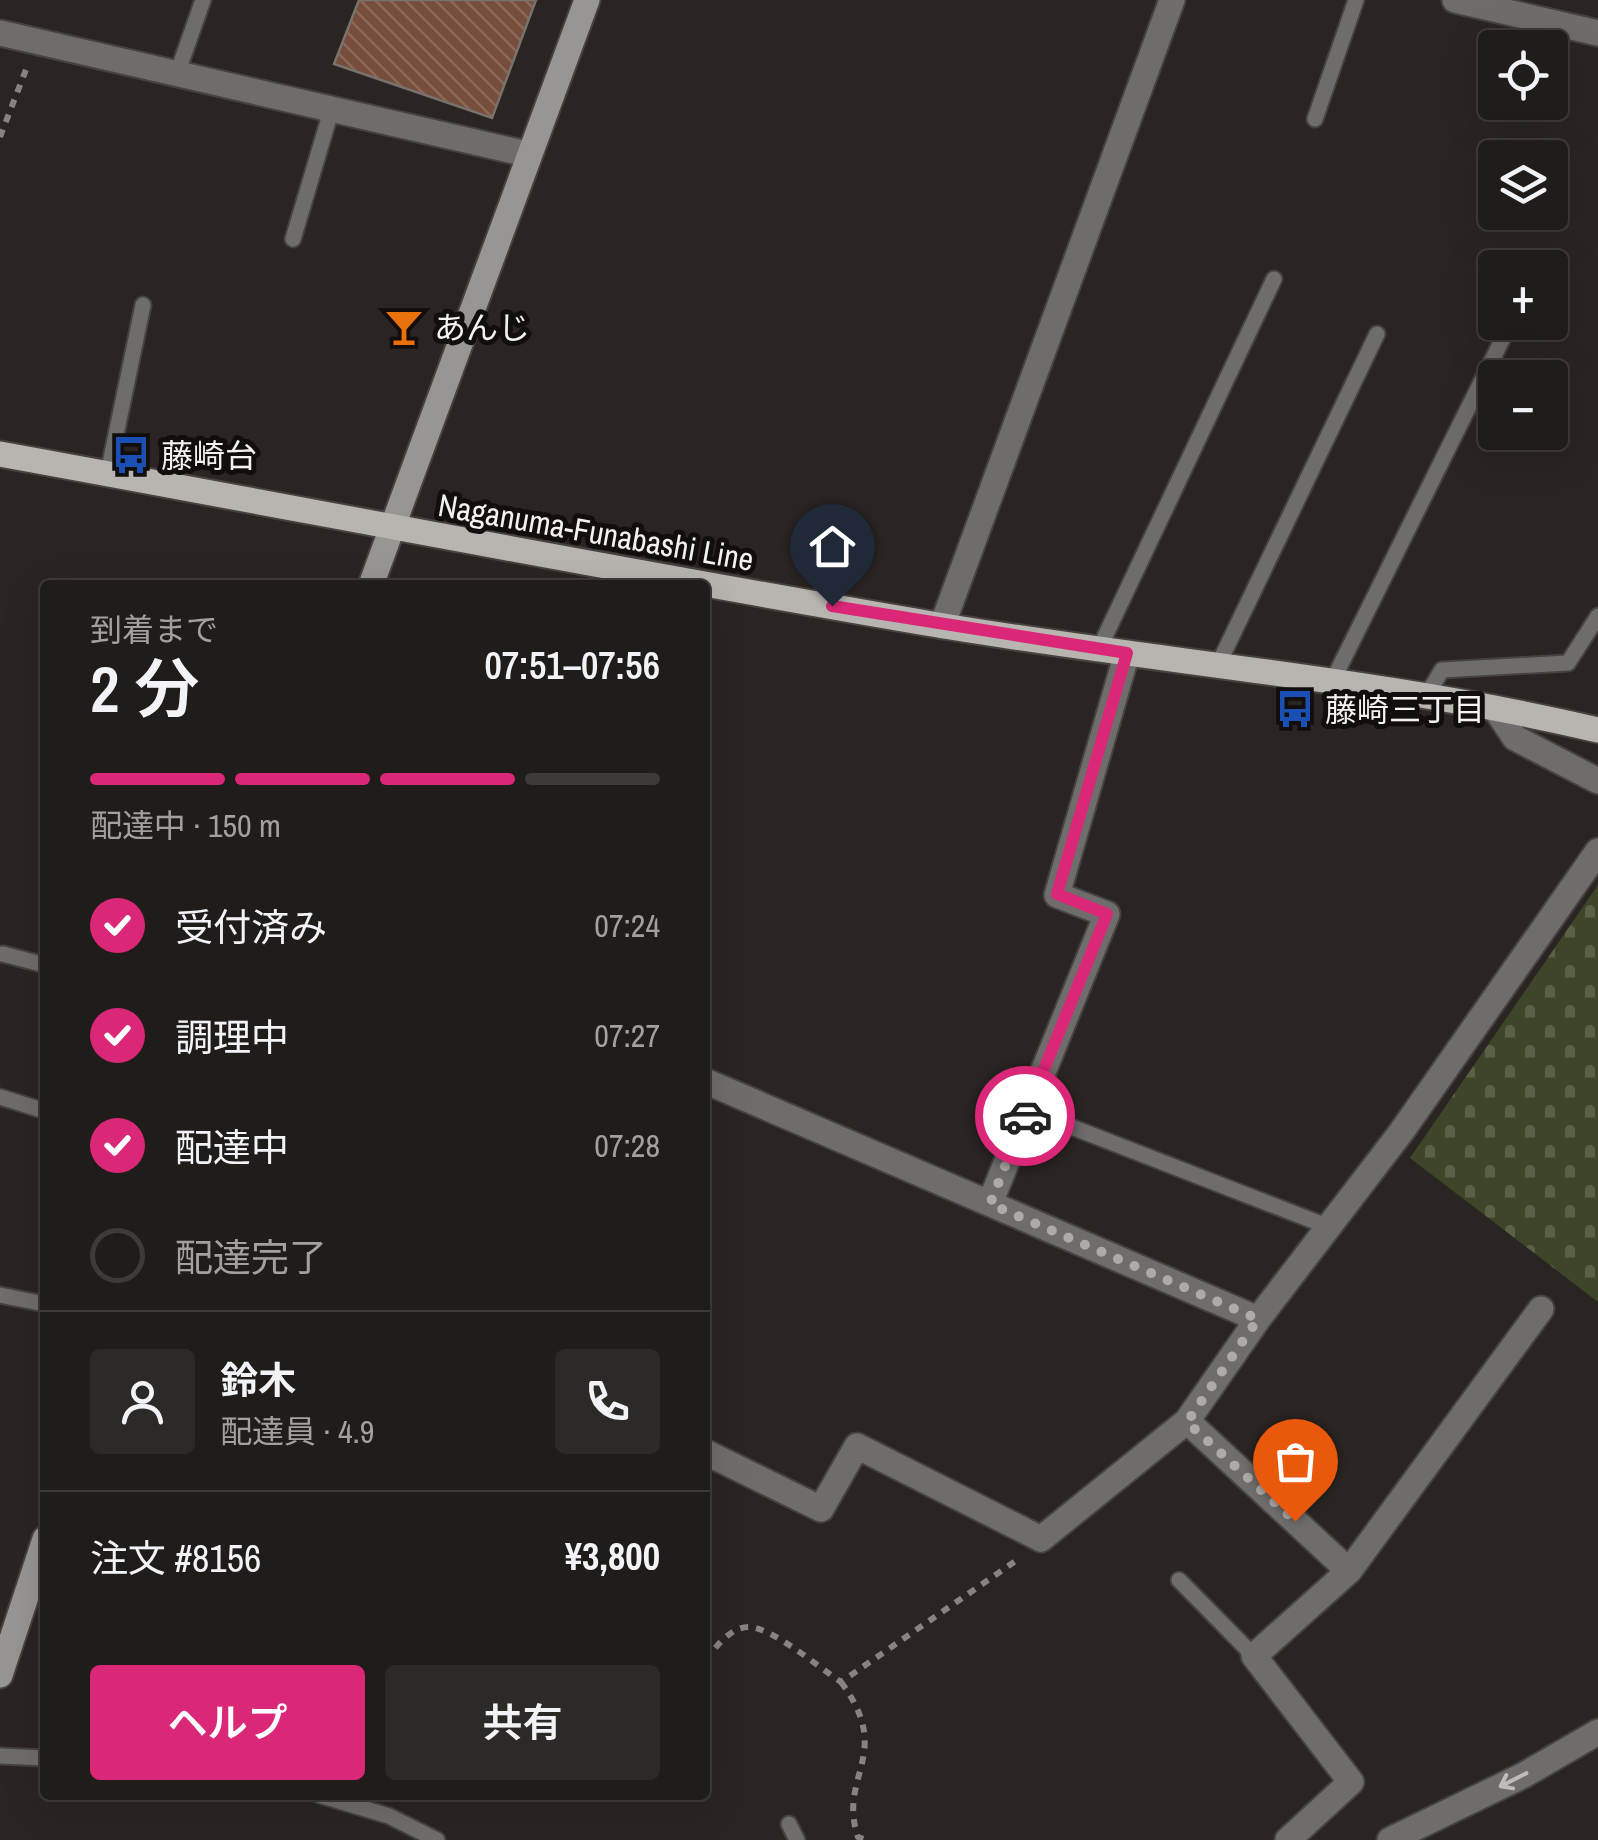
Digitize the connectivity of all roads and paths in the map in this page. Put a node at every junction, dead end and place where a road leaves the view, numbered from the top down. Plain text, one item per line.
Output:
1 (203, 0) edge
2 (587, 0) edge
3 (1172, 0) edge
4 (1356, 0) edge
5 (1456, 0) edge
6 (0, 32) edge
7 (1598, 33) edge
8 (36, 43) junction
9 (177, 74) junction
10 (332, 108) junction
11 (1315, 119) dead end
12 (0, 137) edge
13 (527, 154) junction
14 (293, 239) dead end
15 (1274, 279) dead end
16 (143, 305) dead end
17 (1377, 334) dead end
18 (1502, 340) edge
19 (0, 454) edge
20 (108, 473) junction
21 (390, 529) junction
22 (373, 580) edge
23 (680, 580) edge
24 (710, 585) edge
25 (1598, 616) edge
26 (942, 626) junction
27 (1099, 649) junction
28 (1127, 653) junction
29 (1218, 666) junction
30 (1332, 682) junction
31 (1425, 698) junction
32 (1495, 708) junction
33 (1598, 730) edge
34 (1598, 781) edge
35 (1598, 851) edge
36 (3, 954) dead end
37 (40, 964) edge
38 (710, 1083) edge
39 (0, 1097) edge
40 (40, 1110) edge
41 (1028, 1110) junction
42 (990, 1204) junction
43 (1329, 1227) junction
44 (0, 1295) edge
45 (40, 1303) edge
46 (1541, 1309) dead end
47 (1258, 1319) junction
48 (1187, 1422) junction
49 (710, 1454) edge
50 (1041, 1540) junction
51 (40, 1554) edge
52 (1348, 1571) junction
53 (1179, 1580) dead end
54 (710, 1654) edge
55 (1254, 1656) junction
56 (0, 1675) edge
57 (841, 1682) junction
58 (1598, 1732) edge
59 (0, 1756) edge
60 (40, 1758) edge
61 (336, 1800) edge
62 (789, 1824) dead end
63 (437, 1840) edge
64 (797, 1840) edge
65 (866, 1840) edge
66 (1288, 1840) edge
67 (1390, 1840) edge

1 - 9 lane
2 - 13 street
3 - 26 street
4 - 11 lane
5 - 7 street
6 - 8 street
8 - 9 street
8 - 12 path
9 - 10 street
10 - 13 street
10 - 14 lane
13 - 21 street
15 - 27 lane
16 - 20 lane
17 - 29 lane
18 - 30 lane
19 - 20 main road, Naganuma-Funabashi Line
20 - 21 main road, Naganuma-Funabashi Line
21 - 22 street
21 - 23 main road, Naganuma-Funabashi Line
24 - 26 main road, Naganuma-Funabashi Line
25 - 31 lane
26 - 27 main road, Naganuma-Funabashi Line
27 - 28 main road, Naganuma-Funabashi Line
28 - 29 main road, Naganuma-Funabashi Line
28 - 41 street
29 - 30 main road, Naganuma-Funabashi Line
30 - 31 main road, Naganuma-Funabashi Line
31 - 32 main road, Naganuma-Funabashi Line
32 - 33 main road, Naganuma-Funabashi Line
32 - 34 street
35 - 43 street
36 - 37 lane
38 - 42 street
39 - 40 lane
41 - 42 street
41 - 43 lane
42 - 47 street
43 - 47 street
44 - 45 lane
46 - 52 street
47 - 48 street
48 - 50 street
48 - 52 street
49 - 50 street
50 - 57 path
51 - 56 street
52 - 55 street
53 - 55 lane
54 - 57 path
55 - 66 street
57 - 65 path
58 -> 67 street
59 - 60 lane
61 - 63 lane
62 - 64 lane

